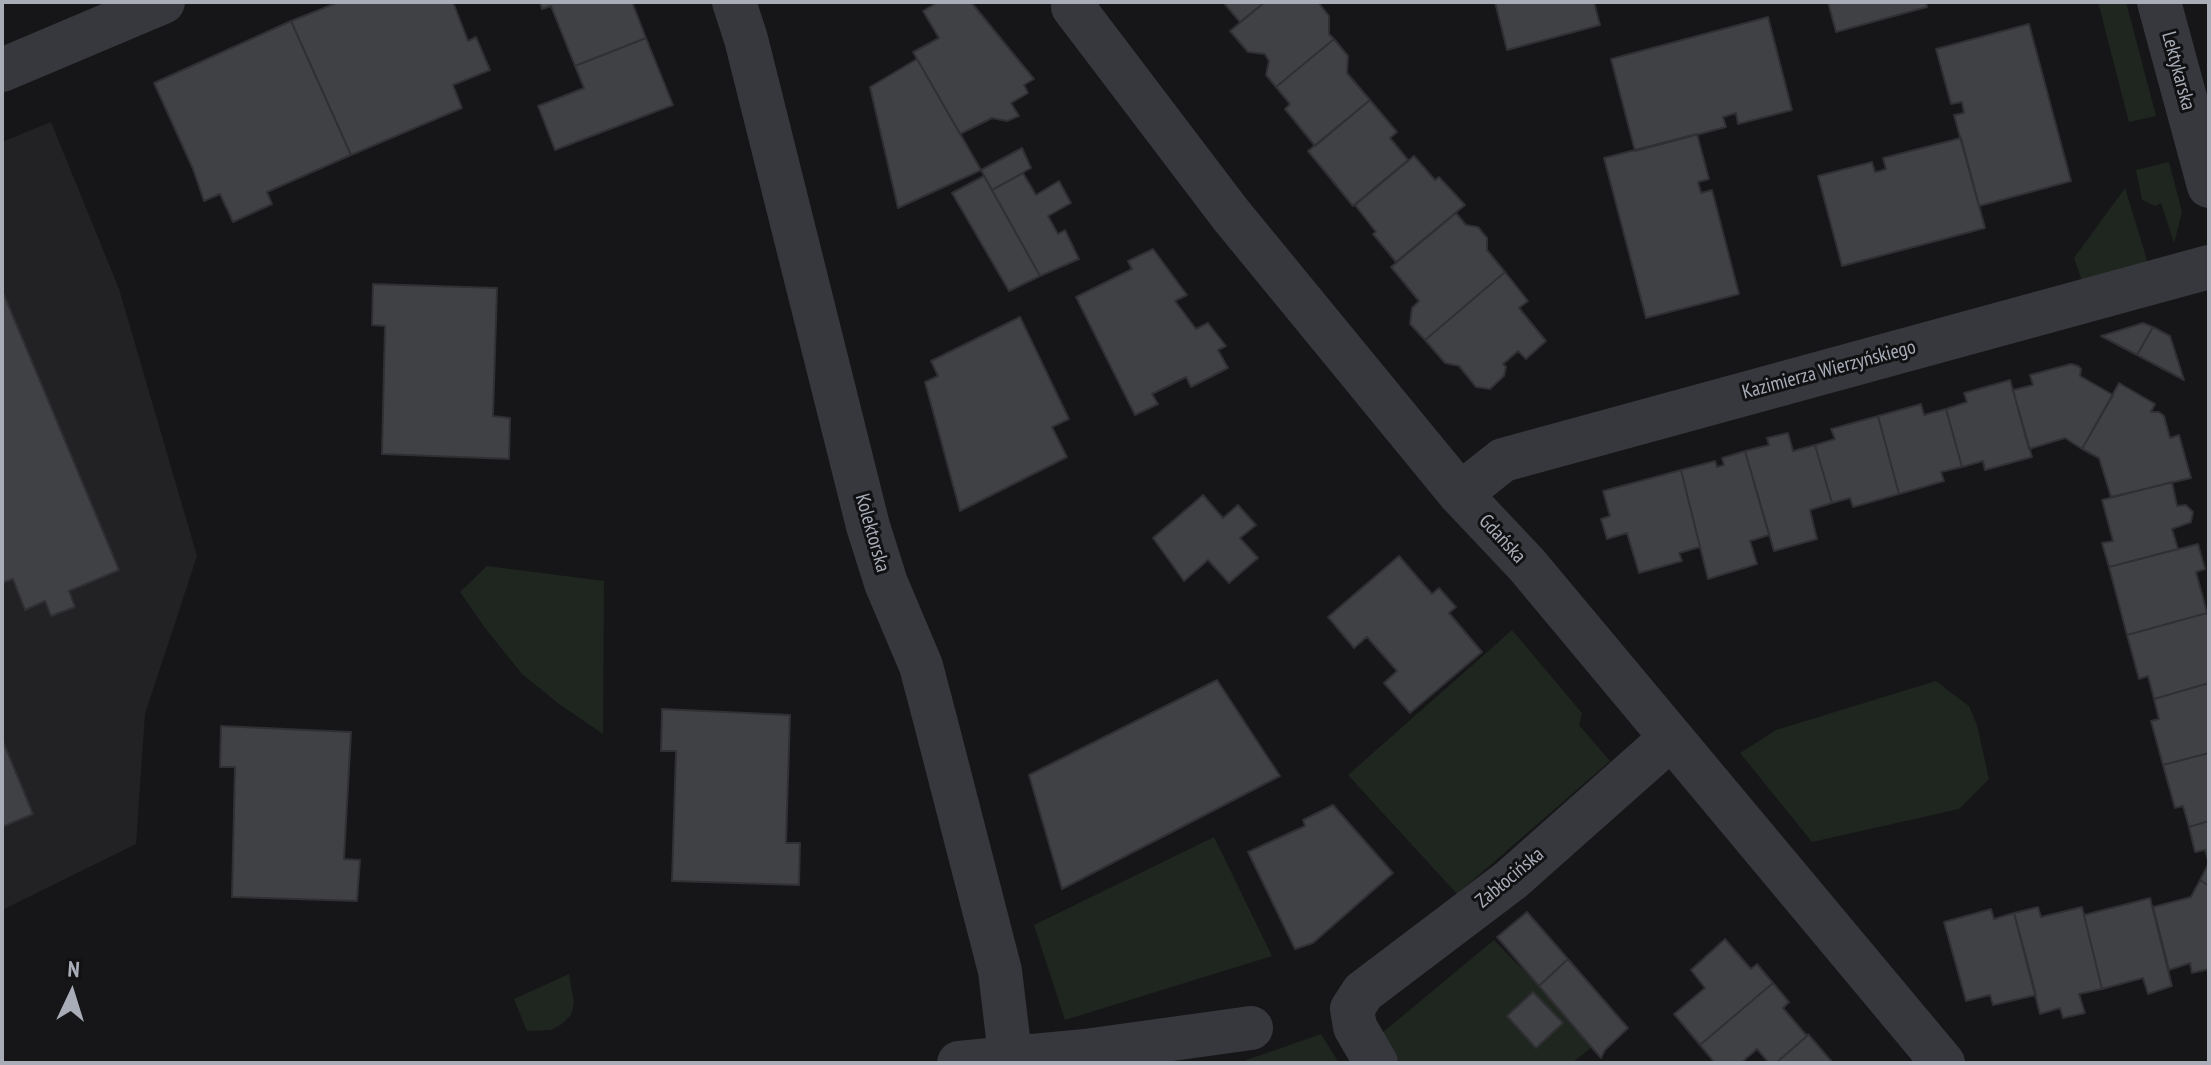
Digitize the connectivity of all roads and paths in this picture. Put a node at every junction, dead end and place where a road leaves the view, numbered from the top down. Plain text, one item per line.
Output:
1 (163, 2) edge
2 (734, 2) edge
3 (2159, 2) edge
4 (1073, 7) dead end
5 (2, 70) edge
6 (2209, 186) edge
7 (2209, 267) edge
8 (1460, 494) junction
9 (1671, 738) junction
10 (1251, 1028) dead end
11 (1011, 1061) edge
12 (959, 1063) edge
13 (1376, 1063) edge
14 (1943, 1063) edge

1 - 5 street
2 - 11 street, Kolektorska
3 - 6 street, Lektykarska
4 - 8 street, Gdańska
7 - 8 street, Kazimierza Wierzyńskiego
8 - 9 street, Gdańska
9 - 13 street, Zabłocińska
9 - 14 street, Gdańska
10 - 11 street
11 - 12 street

